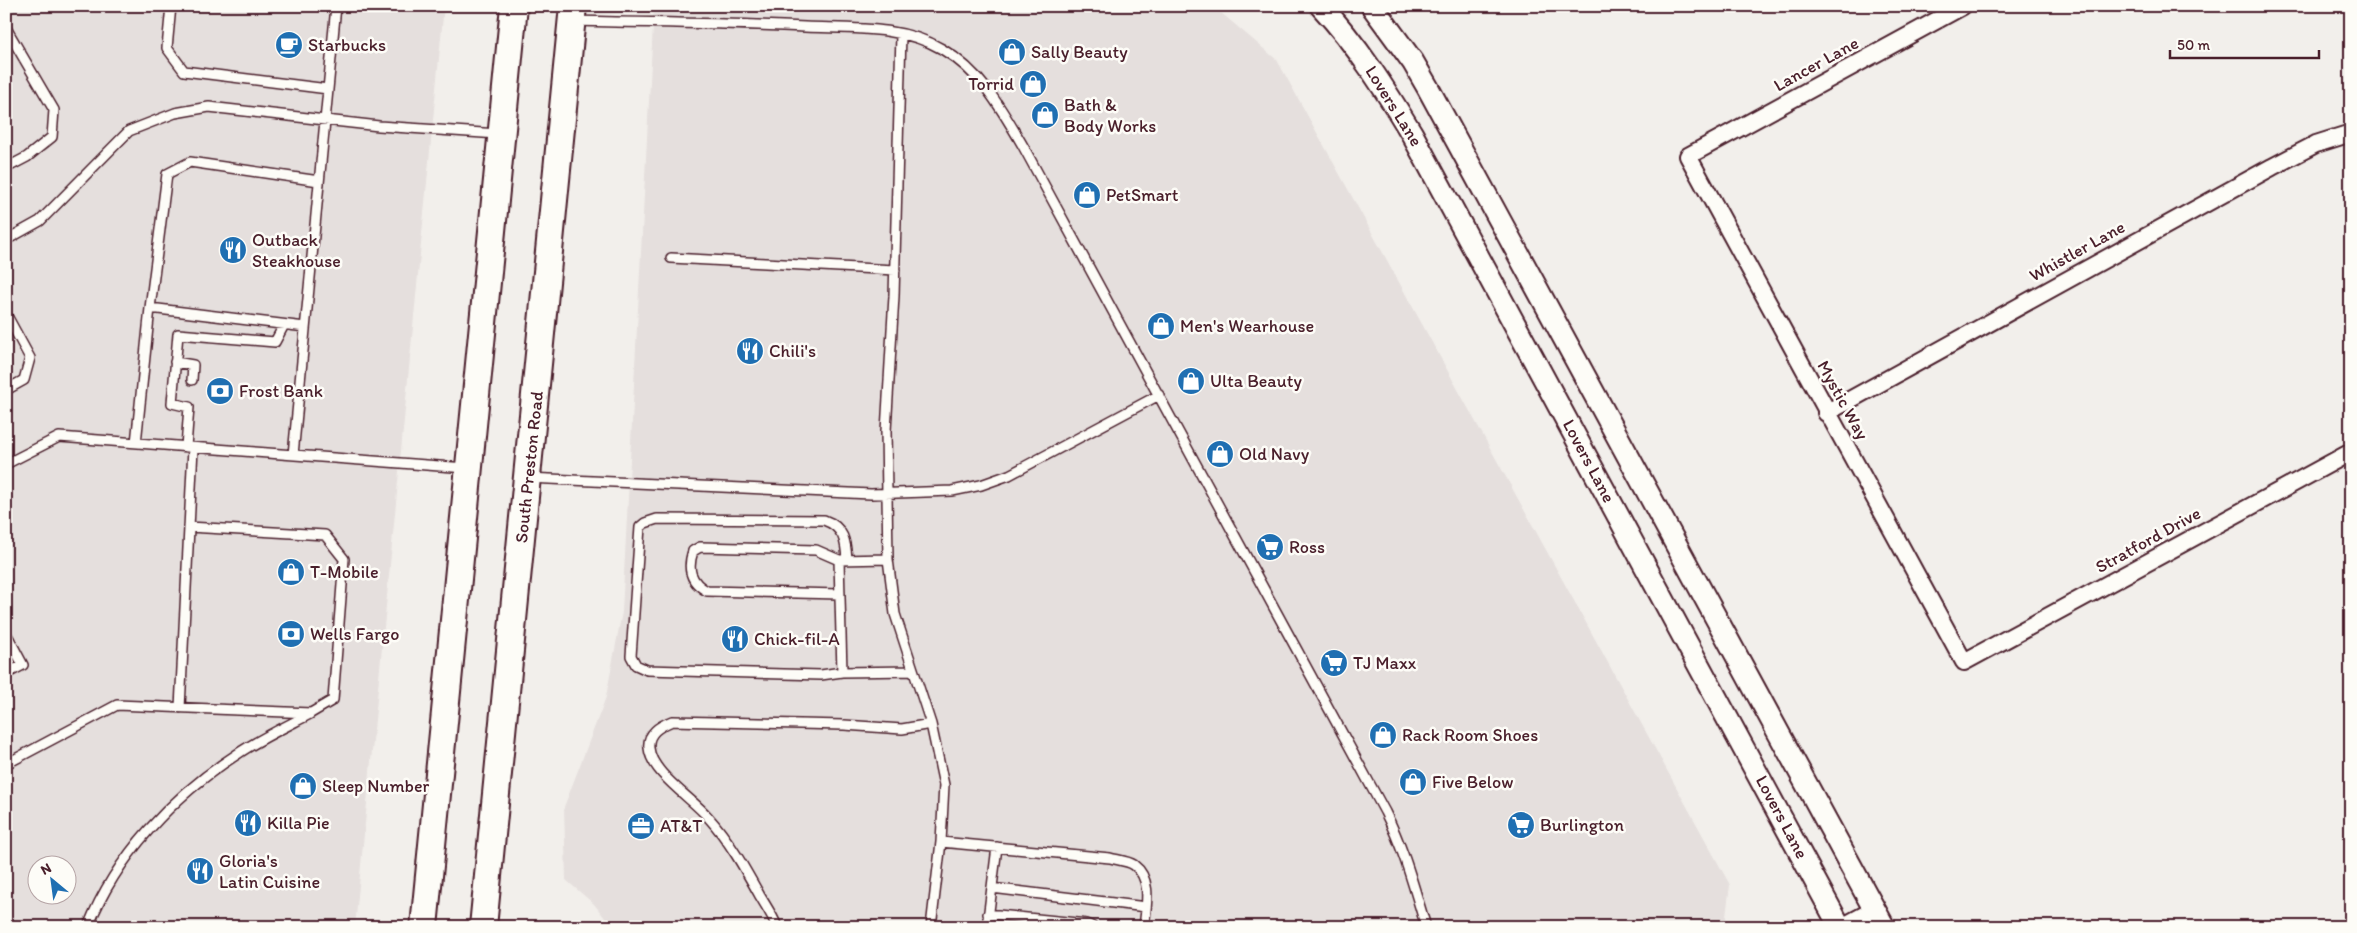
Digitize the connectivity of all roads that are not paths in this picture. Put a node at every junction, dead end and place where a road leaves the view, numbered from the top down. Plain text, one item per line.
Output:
1 (171, 6) edge
2 (336, 6) edge
3 (514, 6) edge
4 (1321, 6) edge
5 (1372, 6) edge
6 (1963, 6) edge
7 (572, 14) edge
8 (6, 28) edge
9 (901, 34) junction
10 (328, 89) junction
11 (326, 120) junction
12 (2351, 133) edge
13 (502, 134) junction
14 (1688, 156) joint
15 (6, 168) edge
16 (319, 181) junction
17 (6, 240) edge
18 (671, 258) dead end
19 (895, 270) junction
20 (150, 308) junction
21 (6, 314) edge
22 (284, 325) junction
23 (305, 327) junction
24 (175, 362) junction
25 (192, 380) dead end
26 (6, 390) edge
27 (1159, 395) junction
28 (1826, 413) junction
29 (136, 443) junction
30 (190, 447) junction
31 (2351, 452) edge
32 (293, 455) junction
33 (6, 464) edge
34 (469, 469) junction
35 (528, 478) junction
36 (886, 494) junction
37 (189, 527) junction
38 (888, 559) junction
39 (843, 560) junction
40 (839, 594) junction
41 (6, 633) edge
42 (1964, 662) joint
43 (913, 671) junction
44 (842, 672) junction
45 (6, 674) edge
46 (180, 708) junction
47 (311, 713) junction
48 (931, 724) junction
49 (6, 764) edge
50 (941, 842) junction
51 (997, 847) junction
52 (992, 888) junction
53 (1146, 907) junction
54 (988, 914) junction
55 (1880, 919) edge
56 (88, 927) edge
57 (424, 927) edge
58 (483, 927) edge
59 (777, 927) edge
60 (931, 927) edge
61 (987, 927) edge
62 (1093, 927) edge
63 (1144, 927) edge
64 (1426, 927) edge
65 (1840, 927) edge
66 (1847, 927) edge

1 - 10 lane
2 - 10 lane
3 - 13 main road
4 - 65 street, Lovers Lane
5 - 55 street, Lovers Lane
6 - 14 street, Lancer Lane
7 - 9 lane
7 - 35 main road, South Preston Road
8 - 15 lane
9 - 19 lane
9 - 27 lane
10 - 11 lane
11 - 13 lane
11 - 16 lane
11 - 17 lane
12 - 28 street, Whistler Lane
13 - 34 main road
14 - 28 street, Mystic Way
16 - 20 lane
16 - 23 lane
18 - 19 lane
19 - 36 lane
20 - 22 lane
20 - 29 lane
21 - 26 lane
22 - 23 lane
22 - 24 lane
23 - 32 lane
24 - 25 lane
24 - 30 lane
27 - 36 lane
27 - 64 lane
28 - 42 street, Mystic Way
29 - 30 lane
29 - 33 lane
30 - 32 lane
30 - 37 lane
31 - 42 street, Stratford Drive
32 - 34 lane
34 - 57 main road
35 - 36 lane
35 - 58 main road, South Preston Road
36 - 38 lane
37 - 46 lane
37 - 47 lane
38 - 39 lane
38 - 43 lane
39 - 40 lane
39 - 40 lane
39 - 44 lane
40 - 44 lane
41 - 45 lane
43 - 44 lane
43 - 48 lane
46 - 47 lane
46 - 49 lane
47 - 56 lane
48 - 50 lane
48 - 59 lane
50 - 51 lane
50 - 60 lane
51 - 52 lane
51 - 53 lane
52 - 53 lane
52 - 54 lane
53 - 63 lane
54 - 61 lane
54 - 62 lane
55 - 66 street

